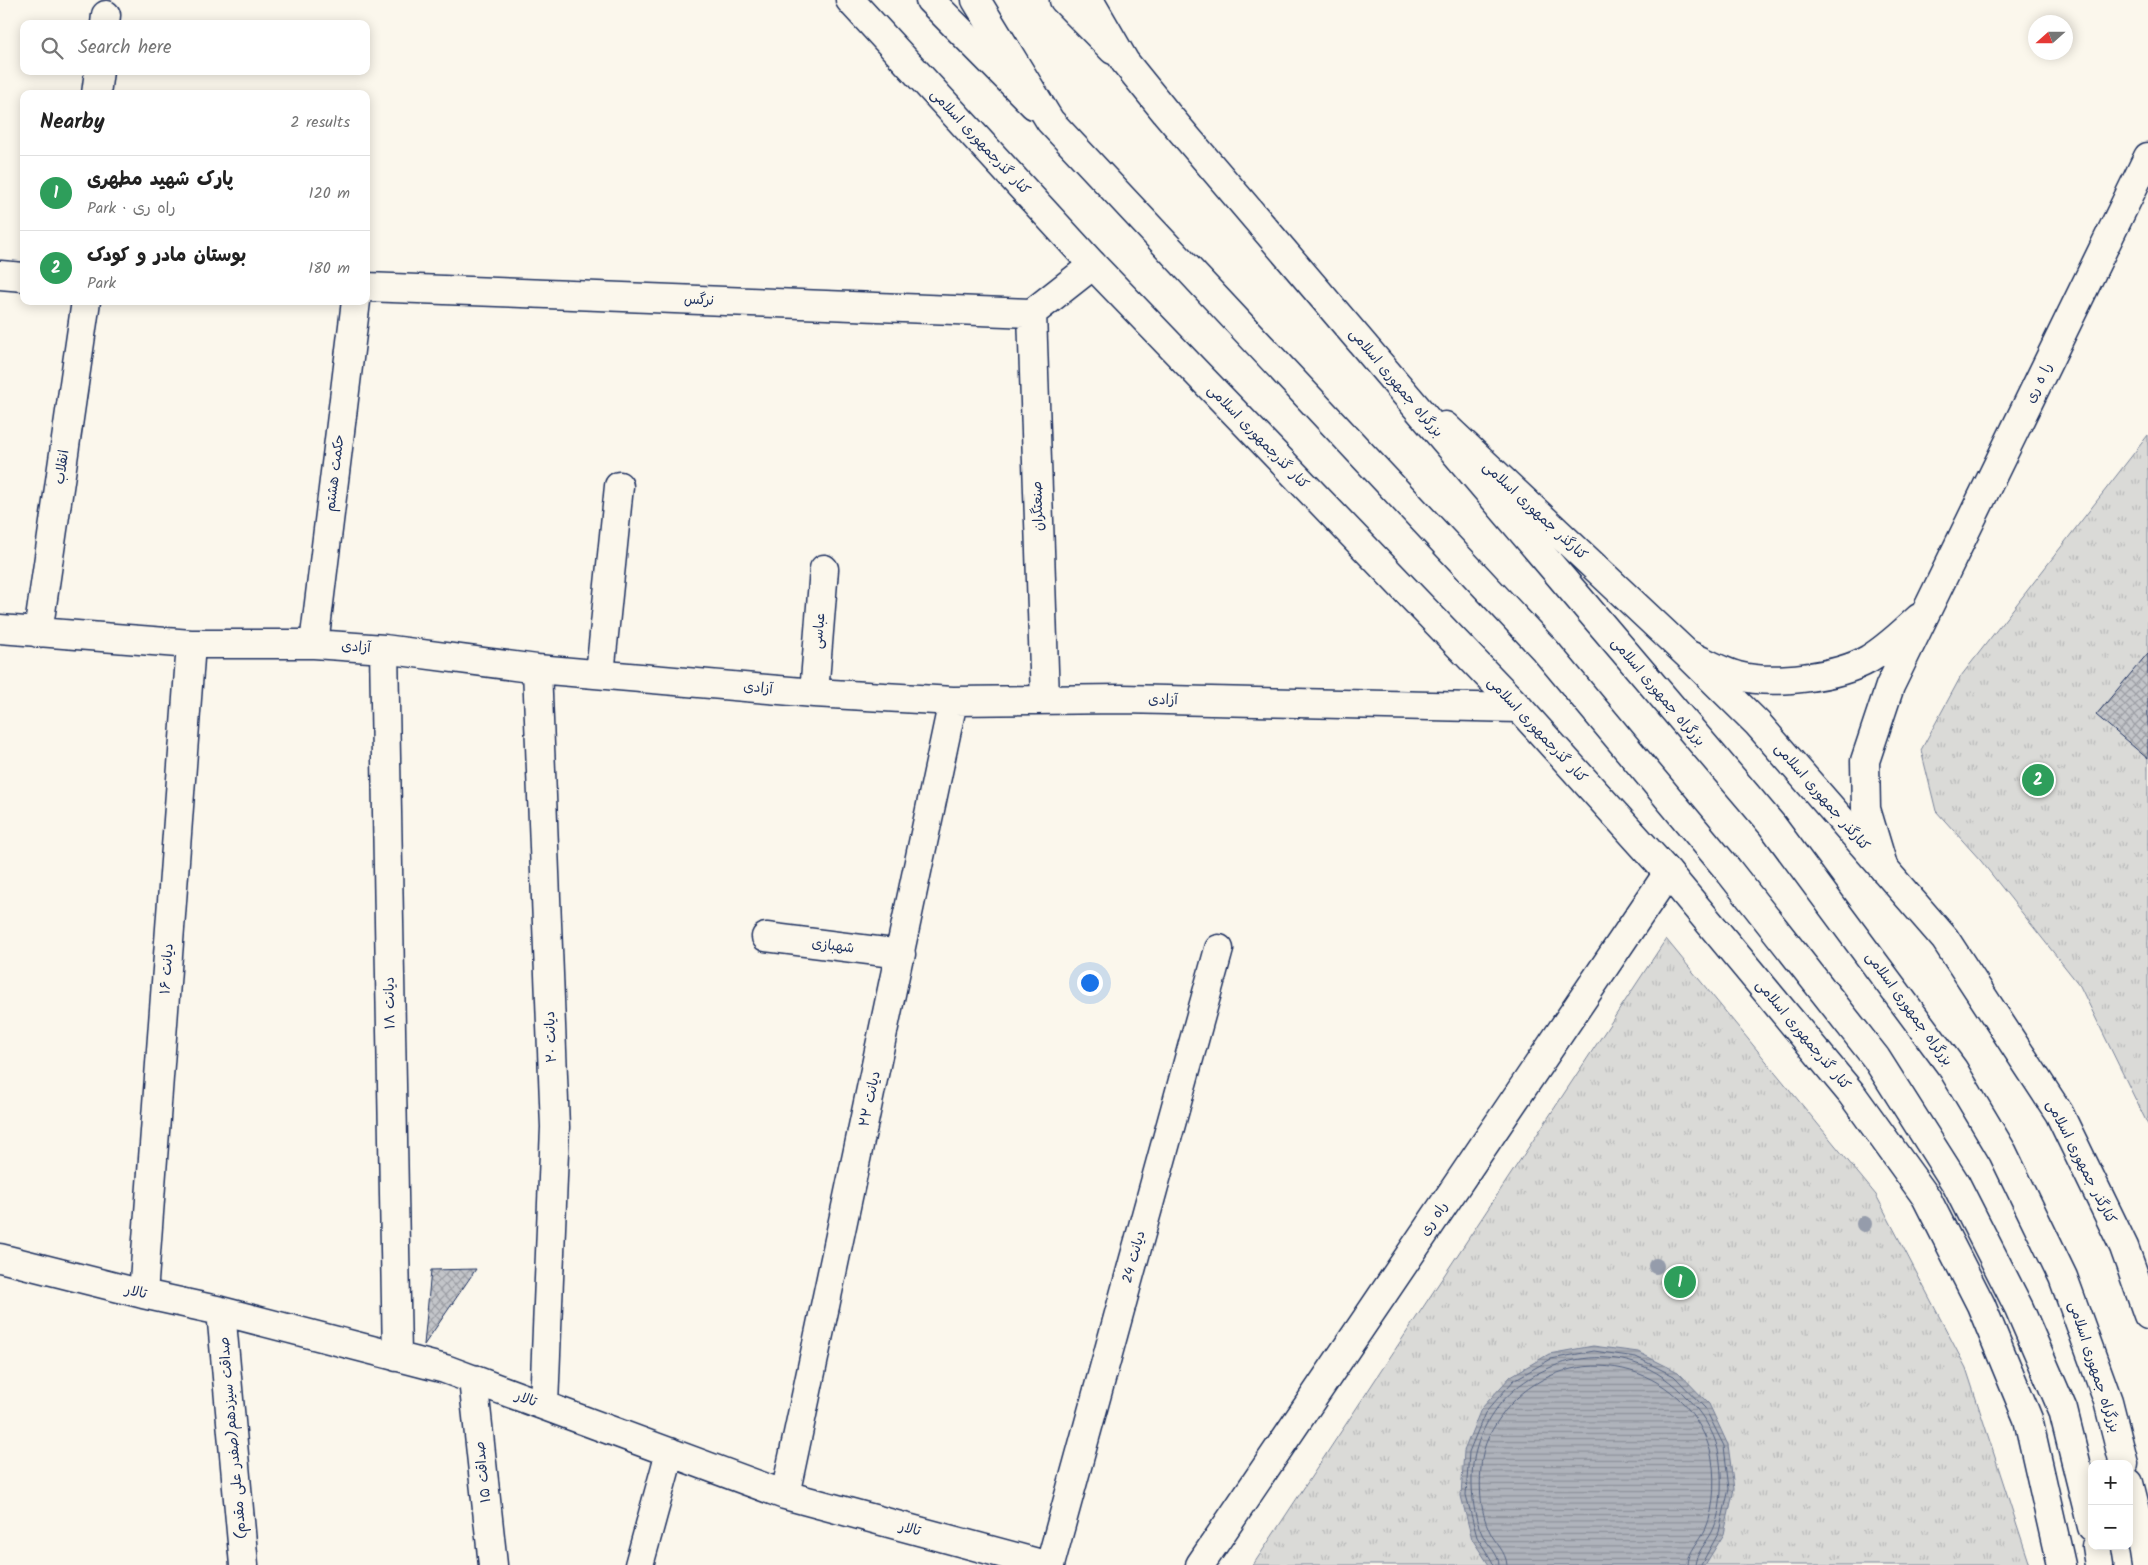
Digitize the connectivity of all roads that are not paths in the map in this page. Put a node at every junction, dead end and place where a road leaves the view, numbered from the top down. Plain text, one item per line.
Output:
1 (850, 0) edge
2 (930, 0) edge
3 (976, 0) edge
4 (1064, 0) edge
5 (1089, 0) edge
6 (1125, 62) junction
7 (98, 75) edge
8 (97, 90) edge
9 (1050, 121) junction
10 (2148, 157) edge
11 (1093, 265) junction
12 (0, 275) edge
13 (20, 277) edge
14 (370, 287) edge
15 (85, 305) edge
16 (356, 305) edge
17 (1032, 313) junction
18 (1381, 366) junction
19 (619, 486) dead end
20 (824, 568) dead end
21 (1929, 609) junction
22 (0, 629) edge
23 (38, 633) junction
24 (190, 644) junction
25 (314, 644) junction
26 (384, 649) junction
27 (1688, 654) junction
28 (537, 669) junction
29 (600, 674) junction
30 (814, 692) junction
31 (1045, 699) junction
32 (953, 702) junction
33 (1519, 708) junction
34 (1884, 869) junction
35 (1668, 873) junction
36 (766, 937) dead end
37 (1219, 949) dead end
38 (901, 954) junction
39 (0, 1258) edge
40 (143, 1294) junction
41 (221, 1311) junction
42 (2148, 1315) edge
43 (397, 1357) junction
44 (473, 1379) junction
45 (544, 1405) junction
46 (670, 1452) junction
47 (2123, 1460) edge
48 (785, 1495) junction
49 (2133, 1499) edge
50 (2088, 1512) edge
51 (2097, 1550) edge
52 (244, 1565) edge
53 (494, 1565) edge
54 (639, 1565) edge
55 (1045, 1565) edge
56 (1050, 1565) edge
57 (1200, 1565) edge
58 (2061, 1565) edge
59 (2099, 1565) edge
60 (2146, 1565) edge

1 - 11 main road, کنار گذرجمهوری اسلامی
2 - 9 main road
3 - 9 main road
4 - 6 main road, بزرگراه جمهوری اسلامی
5 - 6 main road
6 - 18 main road, بزرگراه جمهوری اسلامی
7 - 8 main road
9 - 50 main road
10 - 21 main road, را ه ری
11 - 17 main road
11 - 33 main road, کنار گذرجمهوری اسلامی
12 - 13 main road
14 - 17 main road, نرگس
15 - 23 main road, انقلاب
16 - 25 main road, حکمت هشتم
17 - 31 main road, صنعتگران
18 - 27 main road, کنارگذر جمهوری اسلامی
18 - 47 main road, بزرگراه جمهوری اسلامی
19 - 29 main road
20 - 30 main road, عباسی
21 - 27 main road
21 - 34 main road, را ه ری
22 - 23 main road, آزادی
23 - 24 main road, آزادی
24 - 25 main road, آزادی
24 - 40 main road, دیانت ۱۶
25 - 26 main road, آزادی
26 - 28 main road, آزادی
26 - 43 main road, دیانت ۱۸
27 - 34 main road, کنارگذر جمهوری اسلامی
28 - 29 main road, آزادی
28 - 45 main road, دیانت ۲۰
29 - 30 main road, آزادی
30 - 32 main road, آزادی
31 - 32 main road, آزادی
31 - 33 main road, آزادی
32 - 38 main road, دیانت ۲۲
33 - 35 main road, کنار گذرجمهوری اسلامی
34 - 42 main road, کنارگذر جمهوری اسلامی
35 - 57 main road, راه ری
35 - 58 main road, کنار گذرجمهوری اسلامی
36 - 38 main road, شهبازی
37 - 56 main road, دیانت 24
38 - 48 main road, دیانت ۲۲
39 - 40 main road, تالار
40 - 41 main road, تالار
41 - 43 main road, تالار
41 - 52 main road, صداقت سیزدهم(صفدر علی مقدم)
43 - 44 main road, تالار
44 - 45 main road, تالار
44 - 53 main road, صداقت ۱۵
45 - 46 main road, تالار
46 - 48 main road, تالار
46 - 54 main road
48 - 55 main road, تالار
49 - 60 main road
51 - 59 main road

